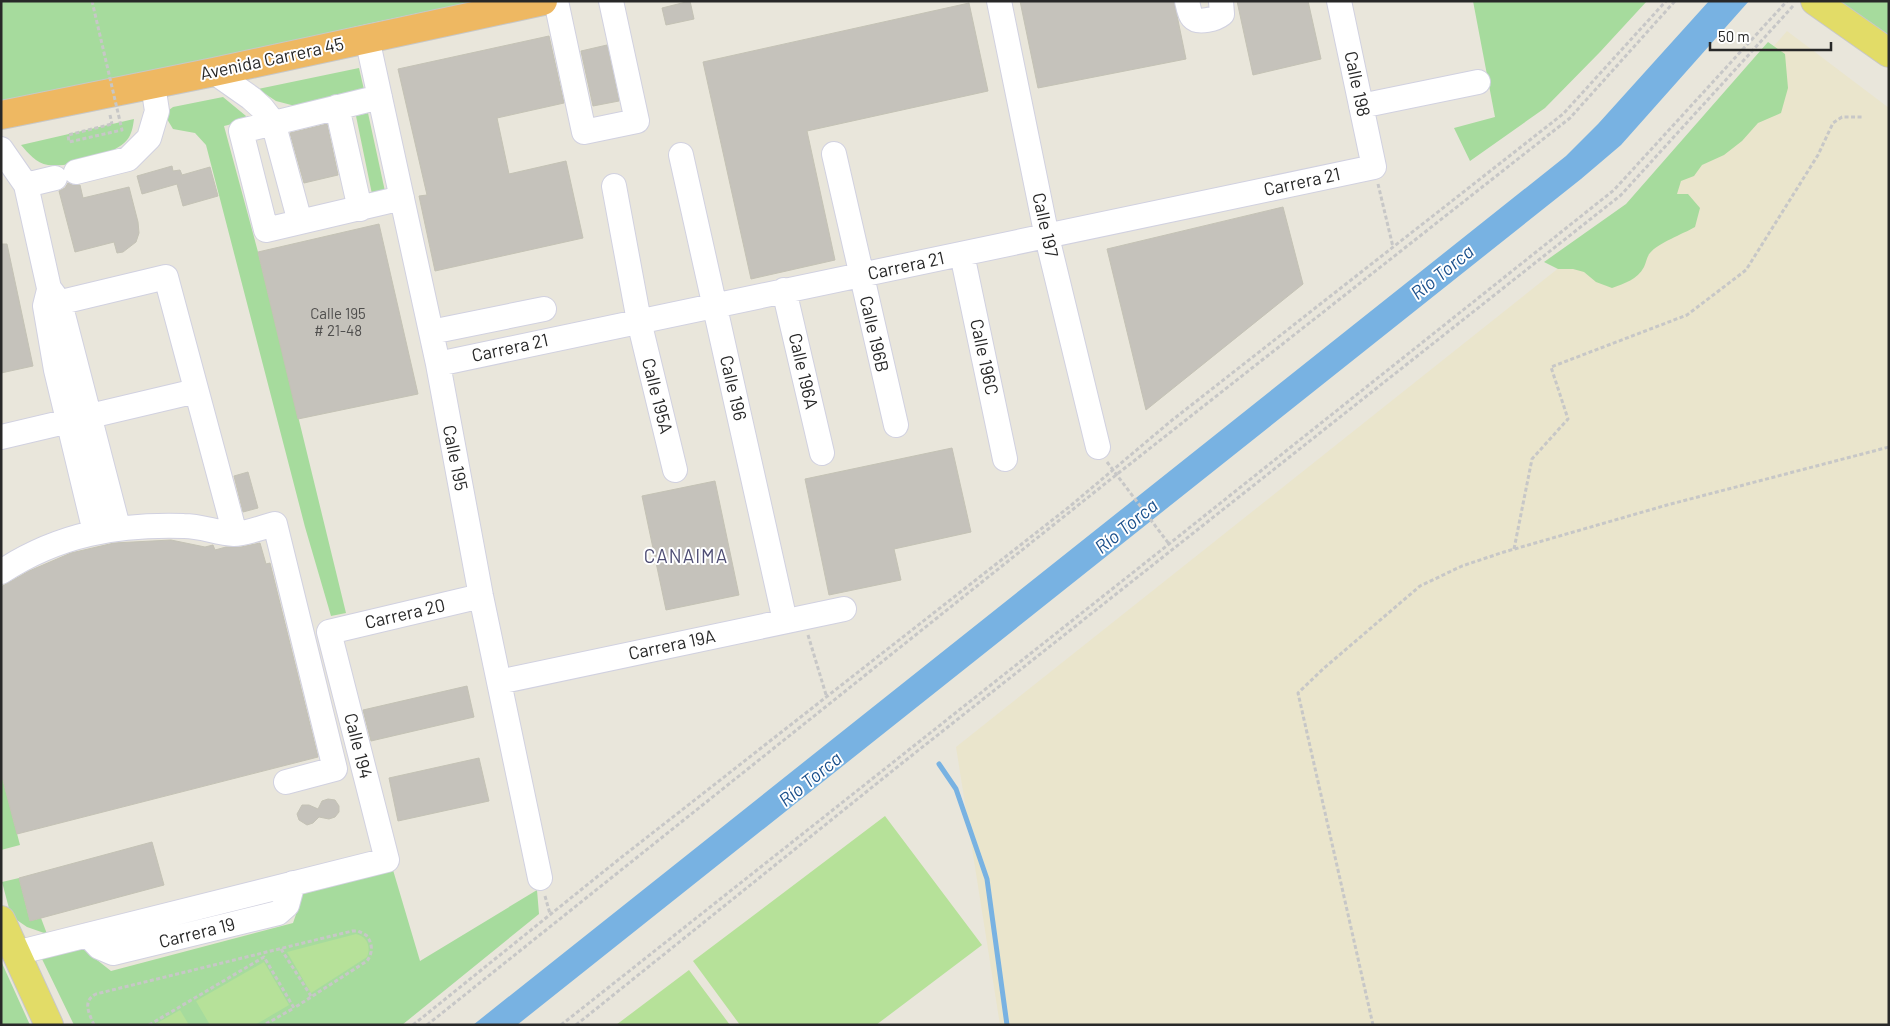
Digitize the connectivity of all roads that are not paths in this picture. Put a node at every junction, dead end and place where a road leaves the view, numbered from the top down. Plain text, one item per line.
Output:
1 (543, 1) edge
2 (556, 1) edge
3 (611, 1) edge
4 (999, 1) edge
5 (1187, 1) edge
6 (1221, 1) edge
7 (1339, 1) edge
8 (1815, 1) edge
9 (367, 38) junction
10 (1889, 54) edge
11 (214, 72) junction
12 (1478, 82) dead end
13 (153, 85) junction
14 (380, 97) junction
15 (1361, 106) junction
16 (336, 107) junction
17 (1, 115) edge
18 (273, 122) junction
19 (1, 149) edge
20 (834, 154) dead end
21 (681, 155) dead end
22 (1374, 167) joint
23 (26, 185) junction
24 (614, 186) dead end
25 (402, 198) junction
26 (360, 209) junction
27 (300, 222) junction
28 (1047, 237) junction
29 (962, 254) junction
30 (861, 275) junction
31 (784, 290) junction
32 (51, 299) junction
33 (714, 305) junction
34 (544, 309) dead end
35 (639, 321) junction
36 (431, 332) junction
37 (438, 364) junction
38 (196, 390) junction
39 (79, 418) junction
40 (896, 425) dead end
41 (1, 437) edge
42 (1098, 447) dead end
43 (822, 453) dead end
44 (1006, 460) dead end
45 (675, 470) dead end
46 (118, 527) junction
47 (95, 532) junction
48 (235, 534) junction
49 (1, 572) edge
50 (481, 596) junction
51 (844, 608) dead end
52 (794, 619) junction
53 (329, 632) joint
54 (499, 682) junction
55 (286, 782) dead end
56 (387, 860) joint
57 (540, 878) dead end
58 (1, 920) edge
59 (8, 945) edge
60 (49, 1025) edge

1 - 9 highway, Avenida Carrera 45
2 - 3 street
4 - 28 street, Calle 197
5 - 6 street
7 - 15 street, Calle 198
8 - 10 main road
9 - 11 highway, Avenida Carrera 45
9 - 14 street, Calle 195
11 - 13 highway, Avenida Carrera 45
11 - 18 street
12 - 15 street
13 - 17 highway, Avenida Carrera 45
13 - 23 street
14 - 16 street
14 - 25 street, Calle 195
15 - 22 street, Calle 198
16 - 18 street
16 - 26 street
18 - 27 street
18 - 27 street
19 - 23 street
20 - 30 street, Calle 196B
21 - 33 street, Calle 196
22 - 28 street, Carrera 21
23 - 32 street
24 - 35 street, Calle 195A
25 - 26 street
25 - 36 street, Calle 195
26 - 27 street
28 - 29 street, Carrera 21
28 - 42 street, Calle 197
29 - 30 street, Carrera 21
29 - 44 street, Calle 196C
30 - 31 street, Carrera 21
30 - 40 street, Calle 196B
31 - 33 street, Carrera 21
31 - 43 street, Calle 196A
32 - 38 street
32 - 39 street
33 - 35 street, Carrera 21
33 - 52 street, Calle 196
34 - 36 street
35 - 37 street, Carrera 21
35 - 45 street, Calle 195A
36 - 37 street, Calle 195
37 - 50 street, Calle 195
38 - 39 street
38 - 48 street
39 - 41 street
39 - 46 street
39 - 47 street
46 - 47 street
46 - 48 street
47 - 49 street
48 - 55 street
50 - 53 street, Carrera 20
50 - 54 street, Calle 195
51 - 52 street, Carrera 19A
52 - 54 street, Carrera 19A
53 - 56 street, Calle 194
54 - 57 street, Calle 195
56 - 59 street, Carrera 19
58 - 59 main road
59 - 60 main road

